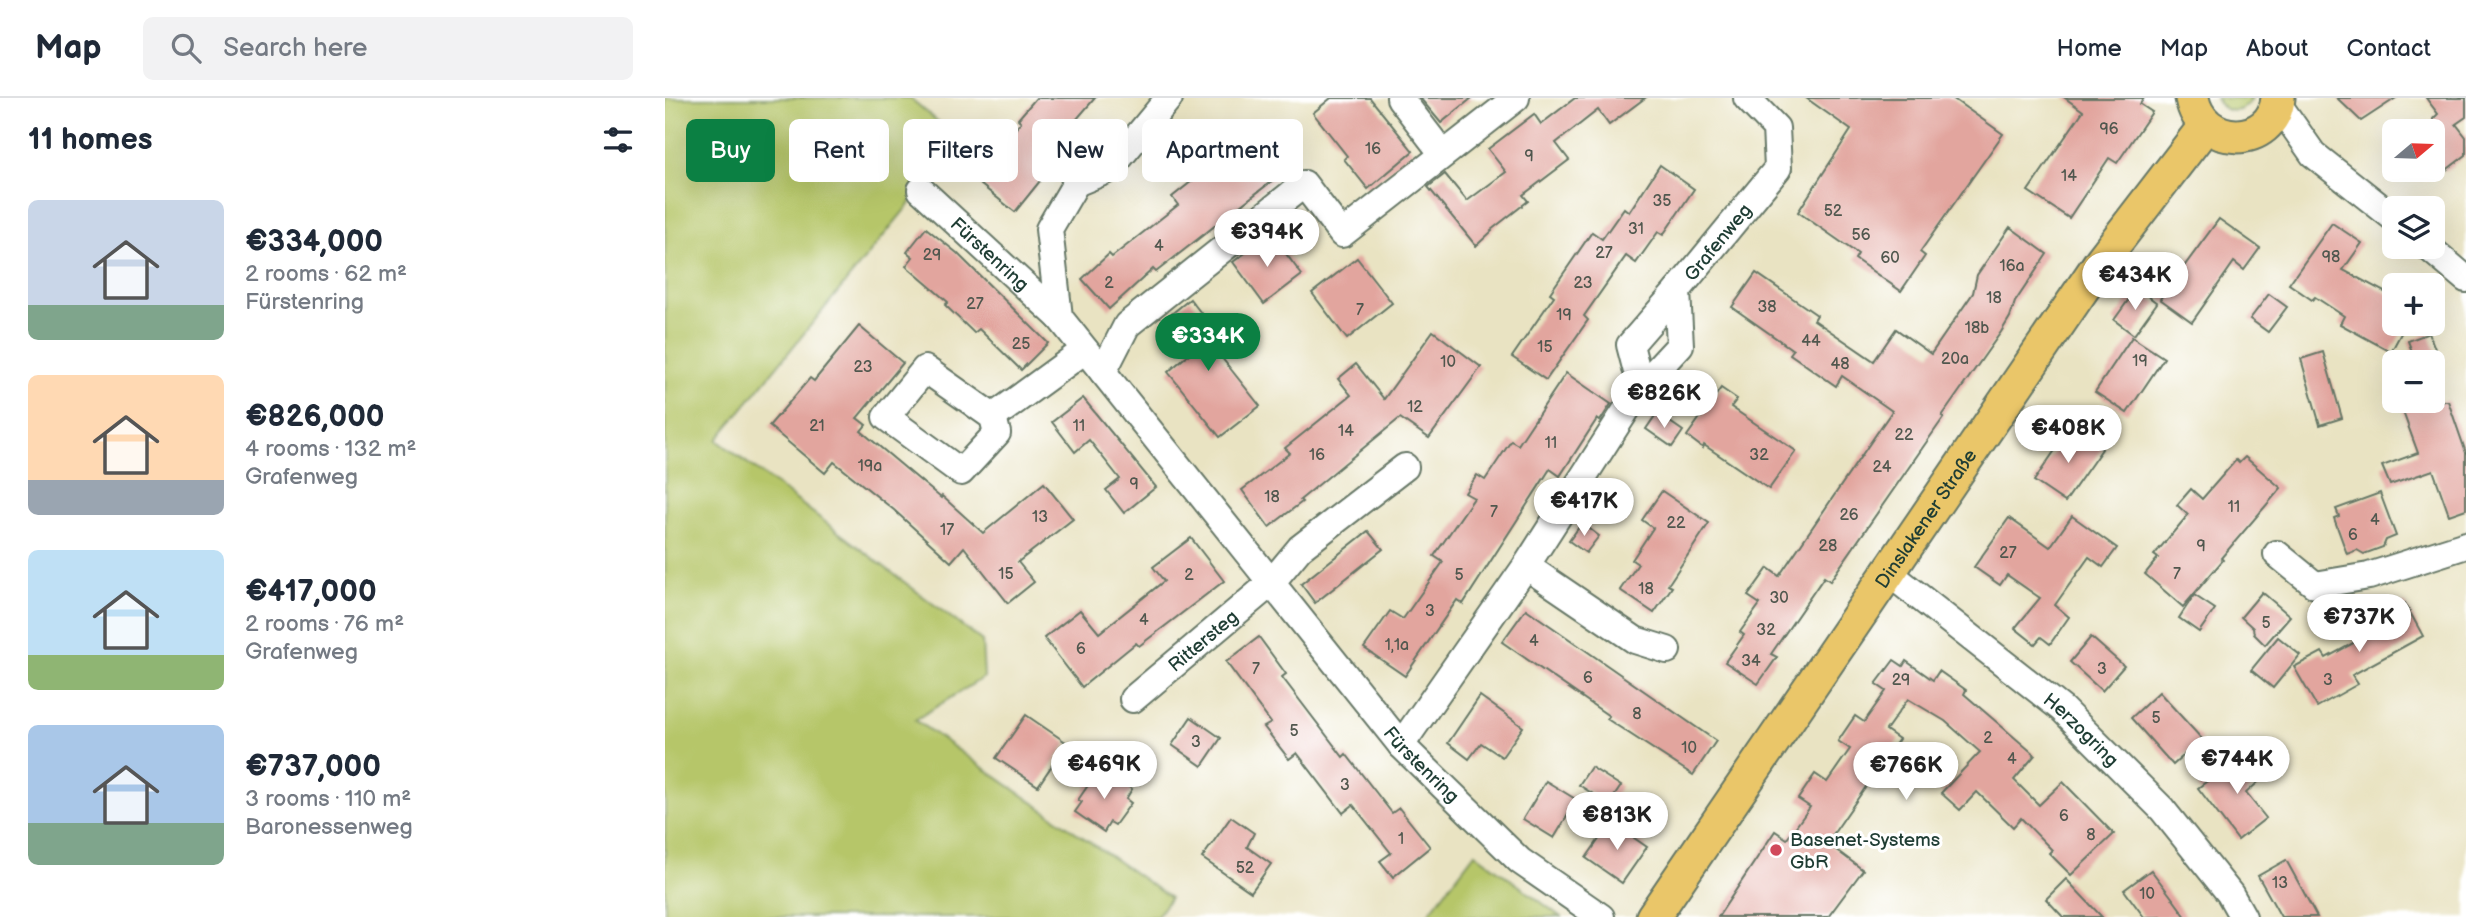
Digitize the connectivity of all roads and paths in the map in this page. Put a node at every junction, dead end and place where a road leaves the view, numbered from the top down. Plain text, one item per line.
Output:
1 (1170, 98) edge
2 (1400, 98) edge
3 (1516, 98) edge
4 (1748, 98) edge
5 (2278, 101) edge
6 (2199, 112) edge
7 (2244, 135) junction
8 (1443, 154) junction
9 (2313, 154) junction
10 (921, 190) dead end
11 (2382, 209) edge
12 (2442, 259) edge
13 (2466, 279) edge
14 (1677, 291) junction
15 (1059, 317) junction
16 (1085, 350) junction
17 (1103, 372) junction
18 (1641, 387) junction
19 (993, 417) dead end
20 (1405, 467) dead end
21 (2466, 545) edge
22 (2277, 554) dead end
23 (1526, 566) junction
24 (1889, 573) junction
25 (1271, 583) junction
26 (1667, 650) dead end
27 (1133, 699) dead end
28 (1401, 745) junction
29 (1601, 917) edge
30 (1653, 917) edge
31 (2243, 917) edge

1 - 15 street, Fürstenring
2 - 8 street
3 - 8 street
4 - 14 street, Grafenweg
5 - 7 main road
5 - 9 street
6 - 7 main road
6 - 24 main road, Dinslakener Straße
7 - 9 street
8 - 17 street
9 - 11 street
10 - 15 street, Fürstenring
12 - 13 street
14 - 18 street, Grafenweg
14 - 18 street
15 - 16 street, Fürstenring
16 - 17 street, Fürstenring
16 - 19 street
17 - 25 street, Fürstenring
18 - 23 street, Grafenweg
20 - 25 street
21 - 22 street
23 - 26 street
23 - 28 street, Grafenweg
24 - 30 main road, Dinslakener Straße
24 - 31 street, Herzogring
25 - 27 street, Rittersteg
25 - 28 street, Fürstenring
28 - 29 street, Fürstenring

